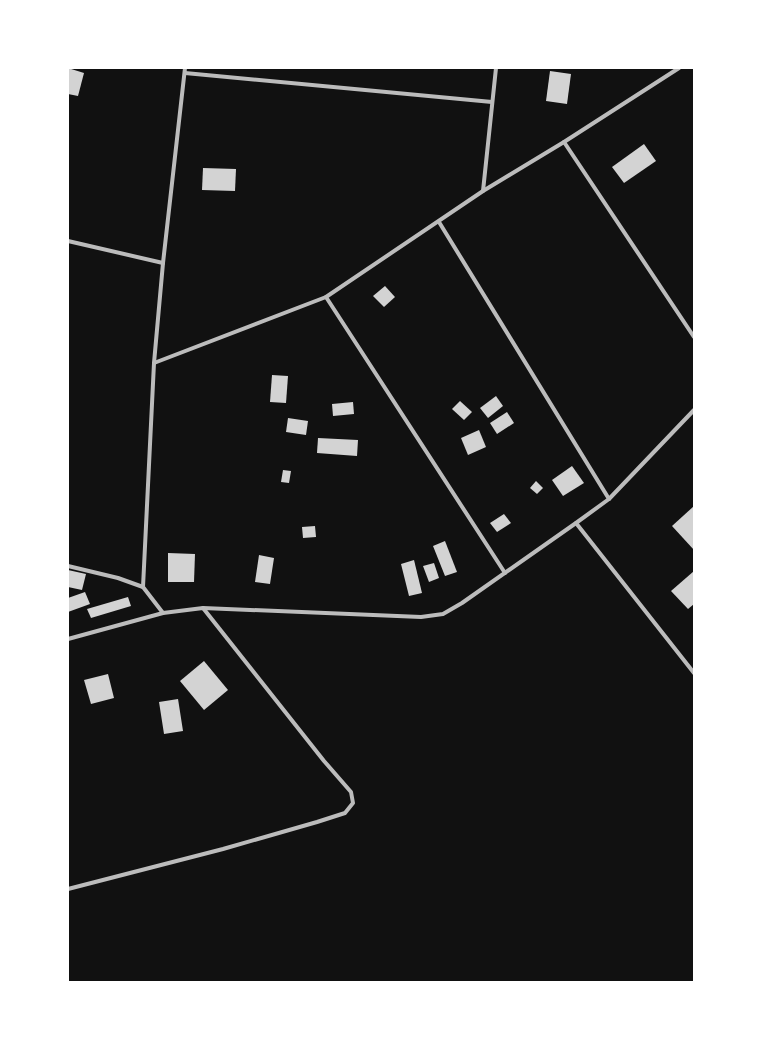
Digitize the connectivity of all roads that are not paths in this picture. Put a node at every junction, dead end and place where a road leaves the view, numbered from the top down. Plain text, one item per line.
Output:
1 (496, 68) edge
2 (679, 68) edge
3 (185, 70) edge
4 (492, 102) junction
5 (564, 142) junction
6 (483, 191) junction
7 (439, 222) junction
8 (68, 241) edge
9 (163, 263) junction
10 (326, 297) junction
11 (694, 338) edge
12 (154, 363) junction
13 (694, 410) edge
14 (609, 499) junction
15 (576, 523) junction
16 (68, 566) edge
17 (505, 573) junction
18 (143, 587) junction
19 (202, 608) junction
20 (163, 613) junction
21 (68, 640) edge
22 (694, 673) edge
23 (68, 889) edge

1 - 4 street
2 - 5 street
3 - 4 street
3 - 9 street
4 - 6 street
5 - 6 street
5 - 11 street
6 - 7 street
7 - 10 street
7 - 14 street
8 - 9 street
9 - 12 street
10 - 12 street
10 - 17 street
12 - 18 street
13 - 14 street
14 - 15 street
15 - 17 street
15 - 22 street
16 - 18 street
17 - 19 street
18 - 20 street
19 - 20 street
19 - 23 street
20 - 21 street

